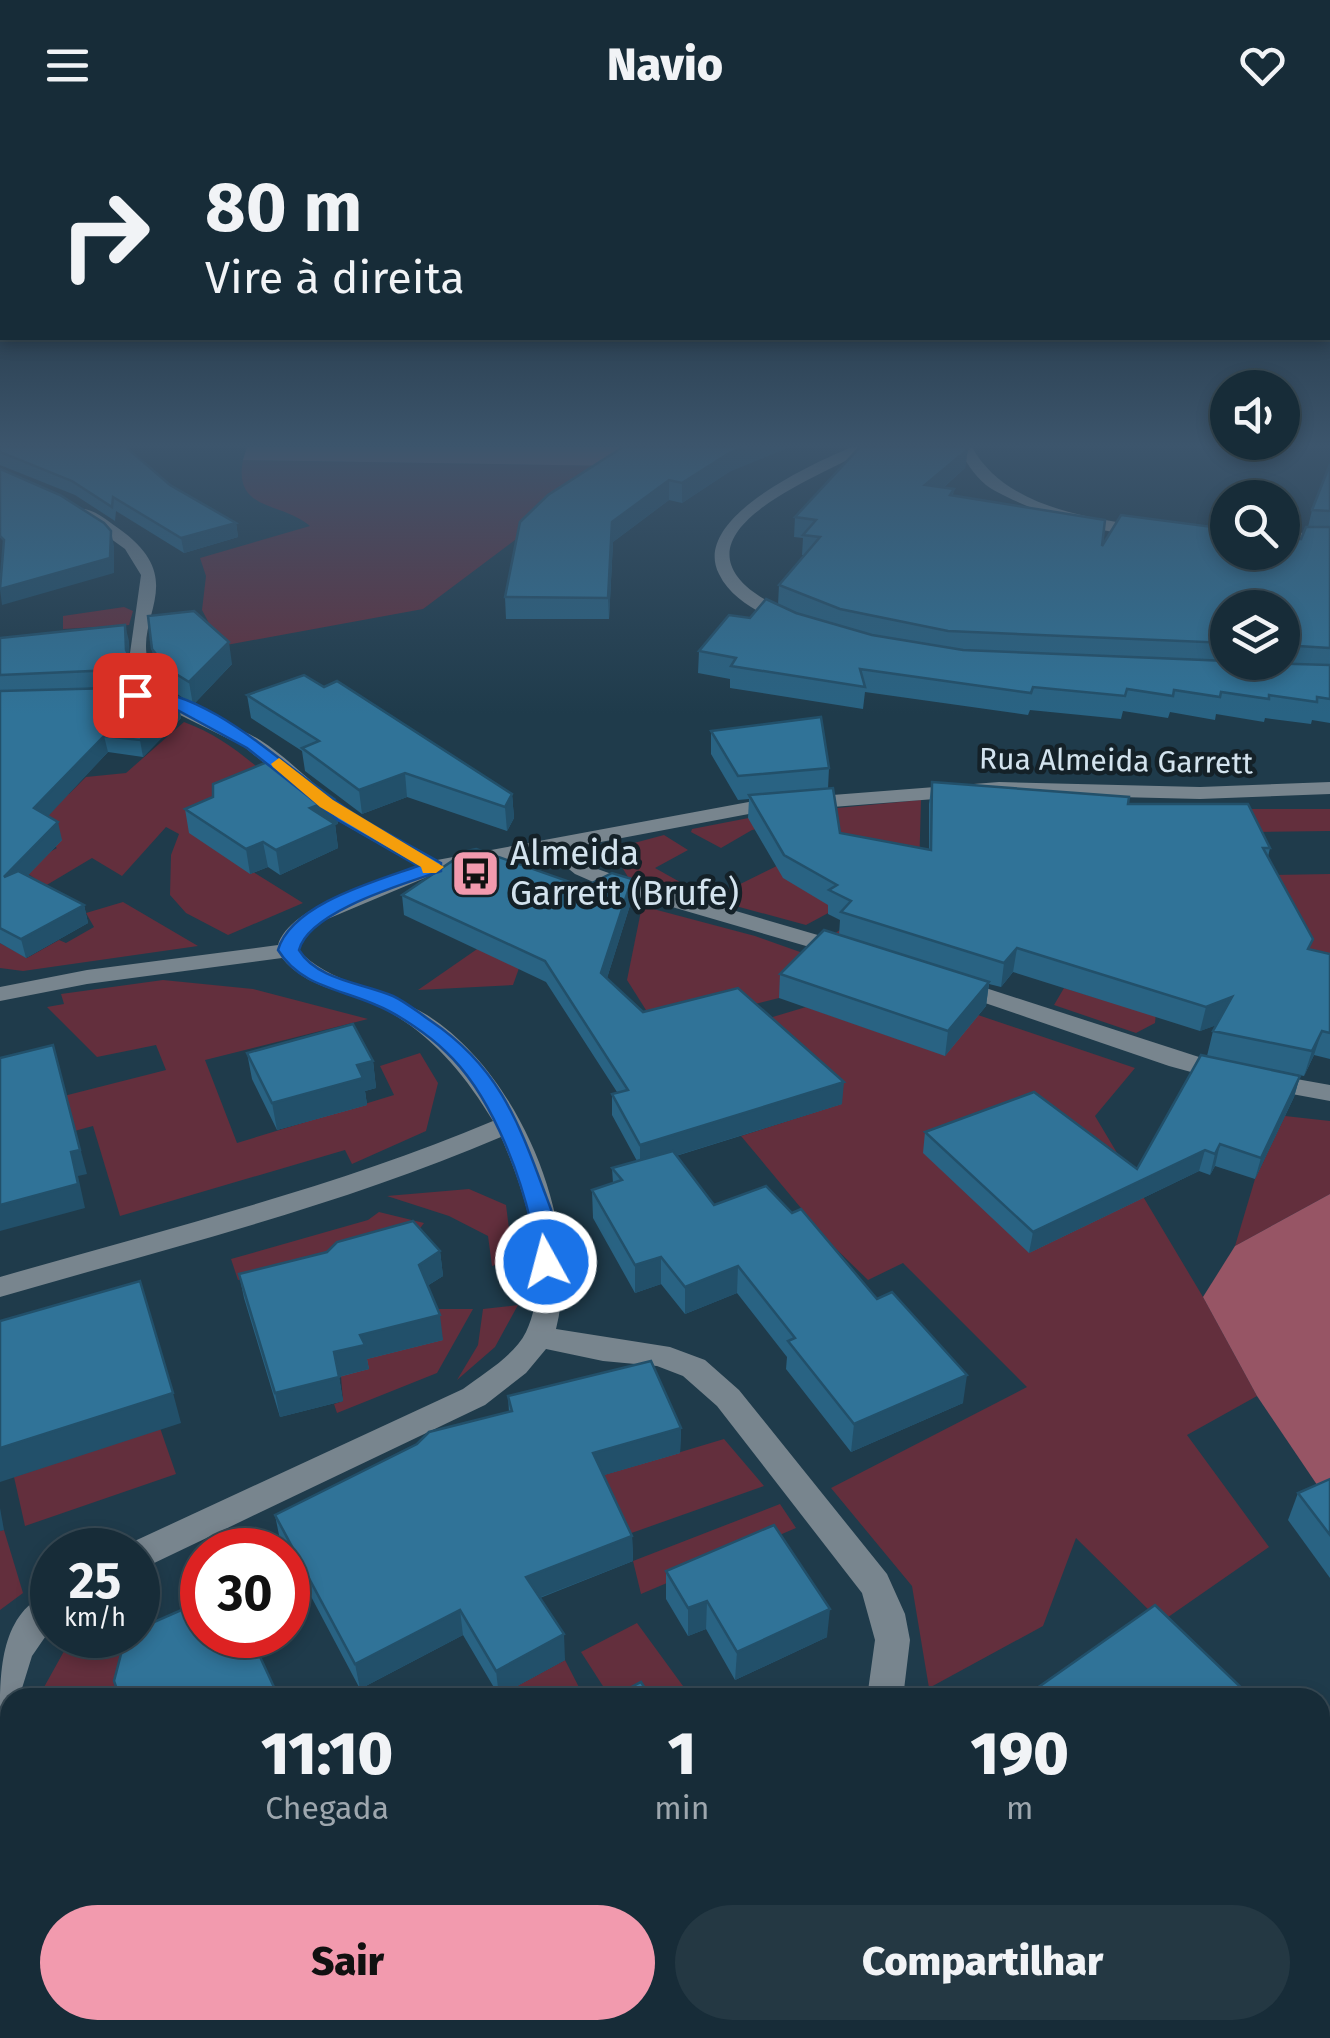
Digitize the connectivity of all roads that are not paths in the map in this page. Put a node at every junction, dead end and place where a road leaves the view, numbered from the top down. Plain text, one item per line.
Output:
1 (117, 536) edge
2 (727, 536) edge
3 (1300, 537) edge
4 (1330, 538) edge
5 (807, 628) edge
6 (160, 694) junction
7 (127, 696) edge
8 (1330, 788) edge
9 (555, 847) junction
10 (434, 867) junction
11 (288, 950) junction
12 (860, 954) edge
13 (940, 980) edge
14 (0, 994) edge
15 (1330, 1094) edge
16 (508, 1124) junction
17 (0, 1286) edge
18 (539, 1337) junction
19 (160, 1545) edge
20 (30, 1633) edge
21 (3, 1688) edge
22 (887, 1688) edge

1 - 6 street
2 - 5 street
3 - 4 street
6 - 7 street
6 - 10 street
8 - 9 street, Rua Almeida Garrett
9 - 10 street, Rua Almeida Garrett
9 - 12 street
10 - 11 street, Rua Almeida Garrett
11 - 14 street
11 - 16 street
13 - 15 street
16 - 17 street
16 - 18 street
18 - 19 street
18 - 22 street
20 - 21 street

